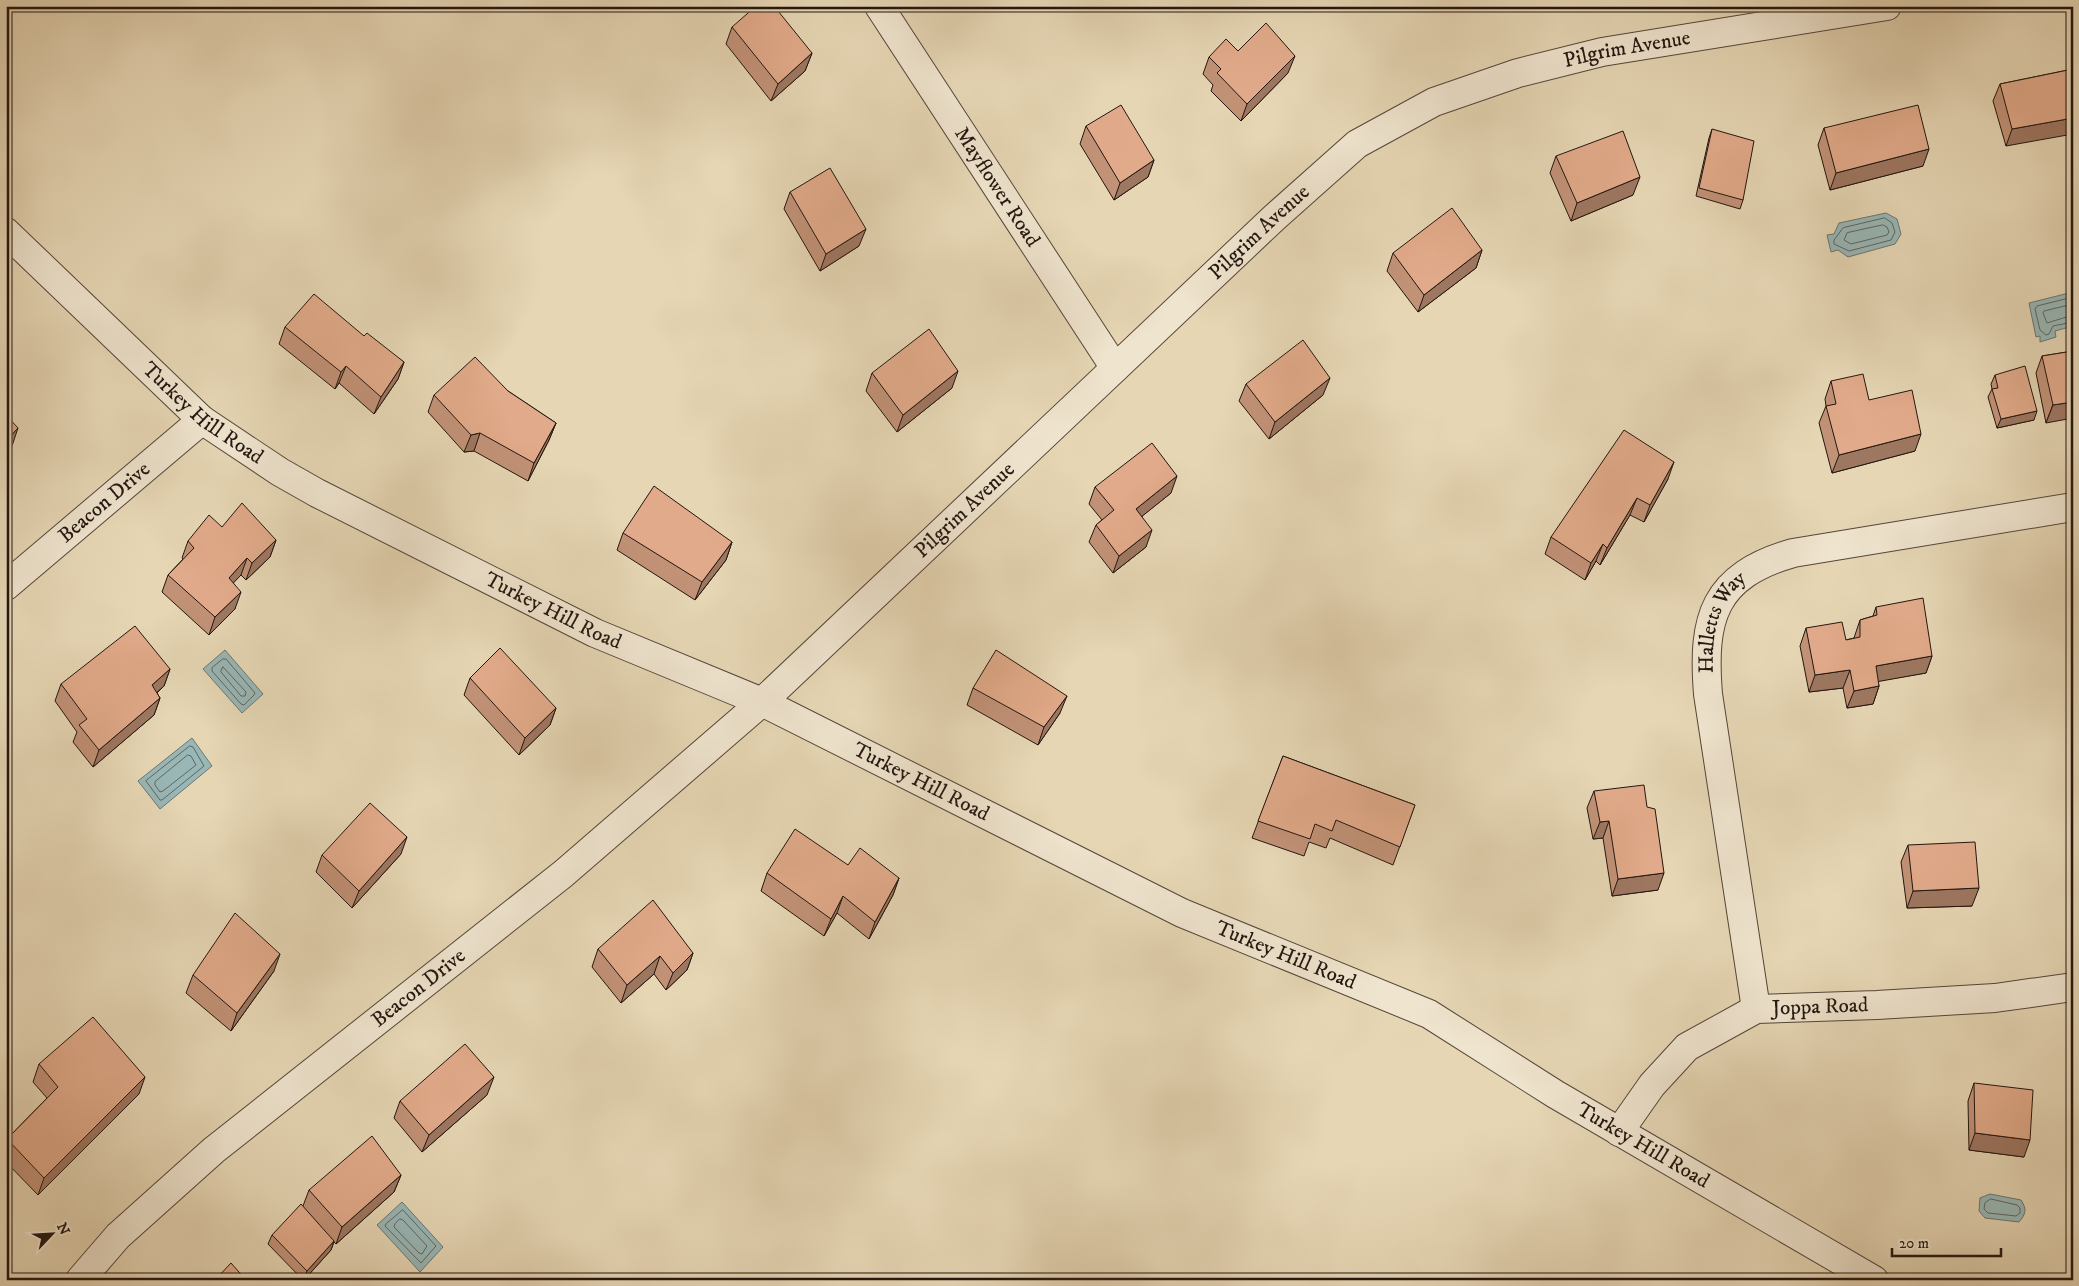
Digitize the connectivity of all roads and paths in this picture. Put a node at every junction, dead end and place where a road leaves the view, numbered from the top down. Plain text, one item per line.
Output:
1 (879, 6) edge
2 (1888, 6) edge
3 (6, 232) edge
4 (1115, 368) junction
5 (202, 420) junction
6 (2073, 507) edge
7 (6, 586) edge
8 (762, 702) junction
9 (2073, 987) edge
10 (1756, 1010) junction
11 (1619, 1132) junction
12 (80, 1280) edge
13 (1874, 1280) edge

1 - 4 street, Mayflower Road
2 - 4 street, Pilgrim Avenue
3 - 5 street, Turkey Hill Road
4 - 8 street, Pilgrim Avenue
5 - 7 street, Beacon Drive
5 - 8 street, Turkey Hill Road
6 - 10 street, Halletts Way
8 - 11 street, Turkey Hill Road
8 - 12 street, Beacon Drive
9 - 10 street, Joppa Road
10 - 11 street, Joppa Road
11 - 13 street, Turkey Hill Road

